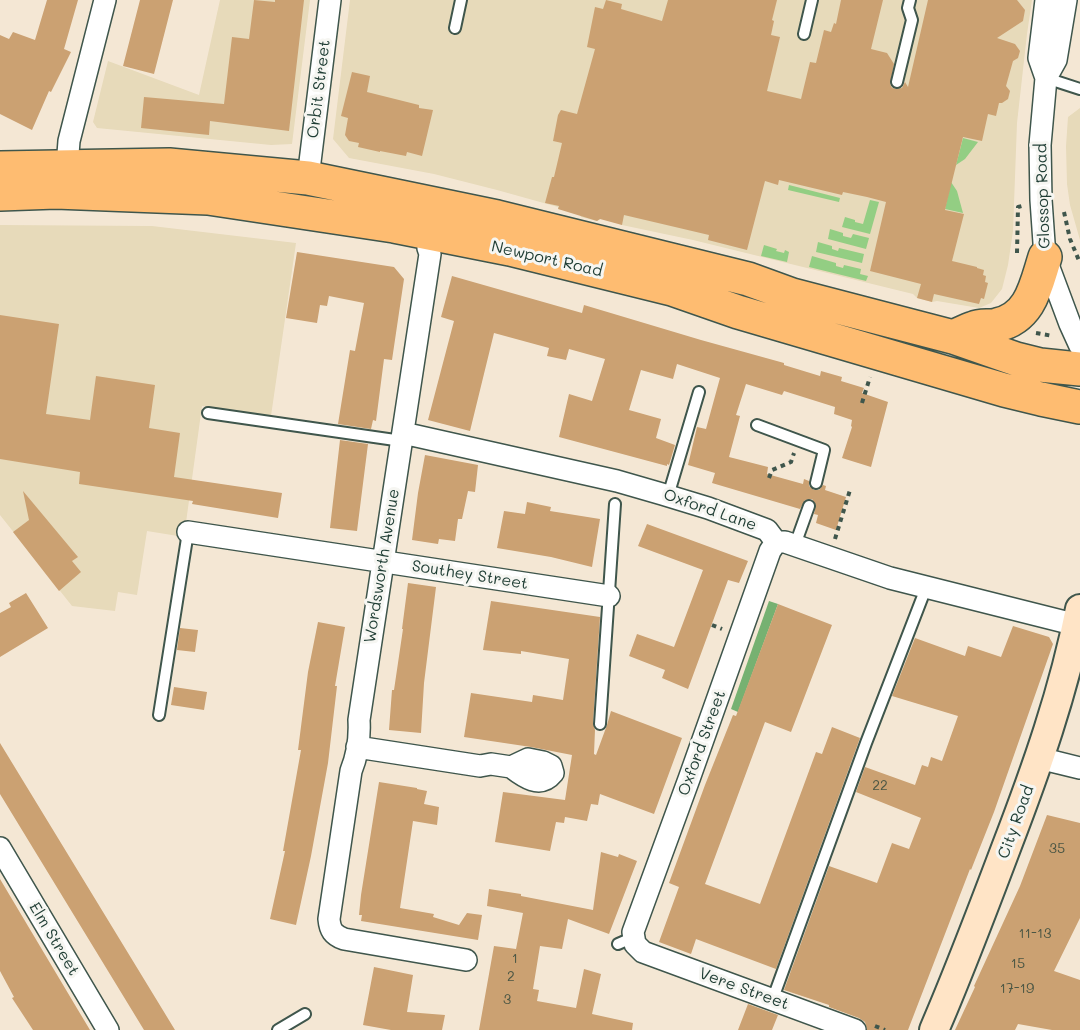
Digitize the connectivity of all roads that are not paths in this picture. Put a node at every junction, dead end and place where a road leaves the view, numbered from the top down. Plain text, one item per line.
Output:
1 (105, 0) edge
2 (330, 0) edge
3 (461, 0) edge
4 (812, 0) edge
5 (910, 0) edge
6 (1046, 0) edge
7 (1066, 0) edge
8 (455, 28) dead end
9 (804, 34) dead end
10 (1046, 78) junction
11 (897, 82) dead end
12 (1080, 88) edge
13 (3, 169) edge
14 (308, 178) junction
15 (67, 184) junction
16 (434, 219) junction
17 (1045, 257) junction
18 (953, 337) junction
19 (1080, 360) edge
20 (699, 392) dead end
21 (1080, 407) edge
22 (208, 413) dead end
23 (757, 425) dead end
24 (402, 437) junction
25 (816, 483) dead end
26 (668, 496) junction
27 (615, 504) dead end
28 (809, 506) dead end
29 (188, 532) joint
30 (786, 543) junction
31 (383, 561) junction
32 (927, 588) junction
33 (609, 596) junction
34 (1078, 617) edge
35 (159, 715) dead end
36 (600, 724) dead end
37 (357, 747) junction
38 (1039, 758) junction
39 (511, 767) dead end
40 (1080, 768) edge
41 (0, 848) edge
42 (629, 942) joint
43 (466, 960) dead end
44 (770, 998) junction
45 (305, 1014) dead end
46 (108, 1030) edge
47 (278, 1030) edge
48 (855, 1030) edge
49 (934, 1030) edge

1 - 15 street
2 - 14 street, Orbit Street
3 - 8 lane
4 - 9 lane
5 - 11 lane
6 - 10 street, Glossop Road
7 - 10 street, Glossop Road
10 - 12 lane
10 - 17 street, Glossop Road
13 - 15 main road, Newport Road
14 - 15 main road, Newport Road
14 - 16 main road, Newport Road
15 - 16 main road, Newport Road
16 - 18 main road, Newport Road
16 - 21 main road, Newport Road
16 - 24 street, Wordsworth Avenue
17 - 18 main road
17 - 19 street, Glossop Road
18 - 19 main road, Newport Road
20 - 26 lane
22 - 24 lane
23 - 25 lane
24 - 26 street, Oxford Lane
24 - 31 street, Wordsworth Avenue
26 - 30 street, Oxford Lane
27 - 33 lane
28 - 30 lane
29 - 31 street, Southey Street
29 - 35 lane
30 - 32 street, Oxford Lane
30 - 42 street, Oxford Street
31 - 33 street, Southey Street
31 - 37 street, Wordsworth Avenue
32 - 34 street, Oxford Lane
32 - 44 lane
33 - 36 lane
34 - 38 main road, City Road
37 - 39 street
37 - 43 street, Wordsworth Avenue
38 - 40 street
38 - 49 main road, City Road
41 - 46 street, Elm Street
42 - 44 street, Vere Street
44 - 48 street, Vere Street
45 - 47 lane

